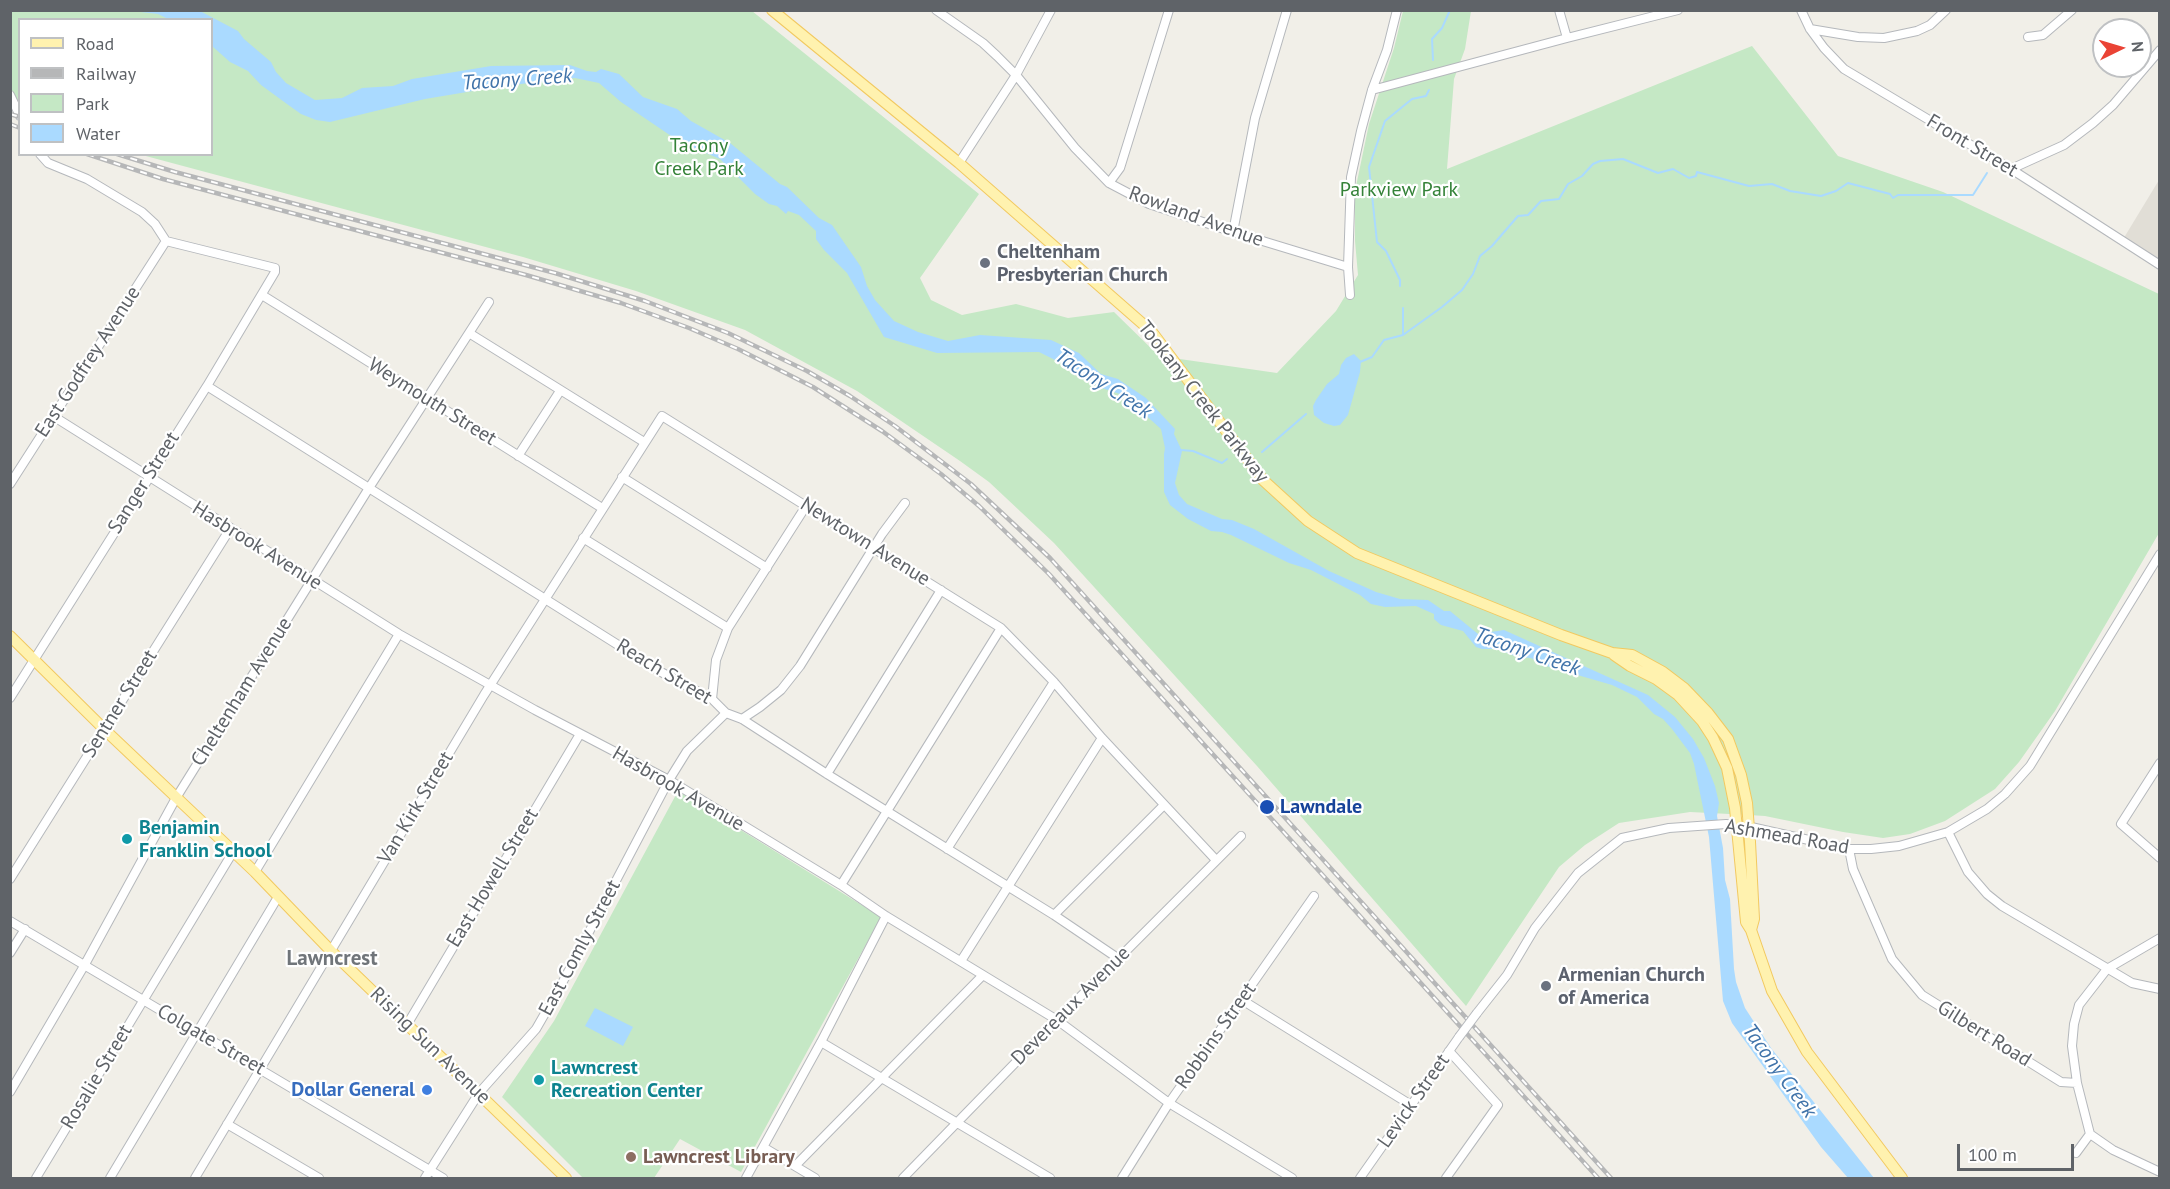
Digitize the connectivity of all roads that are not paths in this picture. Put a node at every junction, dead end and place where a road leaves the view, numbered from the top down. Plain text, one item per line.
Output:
1 (772, 10) edge
2 (1051, 10) edge
3 (1169, 10) edge
4 (1287, 10) edge
5 (1397, 10) edge
6 (1559, 10) edge
7 (1678, 10) edge
8 (1801, 10) edge
9 (1946, 10) edge
10 (2072, 10) edge
11 (936, 11) edge
12 (1809, 29) junction
13 (2028, 37) dead end
14 (1567, 38) junction
15 (2160, 50) edge
16 (1016, 75) junction
17 (1372, 90) junction
18 (10, 95) edge
19 (18, 112) edge
20 (42, 156) edge
21 (959, 163) junction
22 (2011, 169) junction
23 (1108, 183) junction
24 (1233, 232) junction
25 (166, 241) junction
26 (2160, 265) edge
27 (1348, 267) junction
28 (262, 295) junction
29 (1350, 295) dead end
30 (489, 302) dead end
31 (469, 333) junction
32 (207, 386) junction
33 (560, 391) junction
34 (426, 398) junction
35 (53, 416) junction
36 (644, 442) junction
37 (518, 456) junction
38 (148, 477) junction
39 (622, 477) junction
40 (10, 484) edge
41 (369, 488) junction
42 (905, 503) dead end
43 (806, 506) junction
44 (602, 508) junction
45 (230, 529) junction
46 (583, 538) junction
47 (873, 549) junction
48 (2160, 554) edge
49 (766, 568) junction
50 (312, 580) junction
51 (941, 590) junction
52 (545, 598) junction
53 (728, 628) junction
54 (1001, 628) junction
55 (399, 634) junction
56 (10, 636) edge
57 (1612, 653) junction
58 (34, 659) junction
59 (1054, 682) junction
60 (490, 685) junction
61 (10, 698) edge
62 (712, 699) junction
63 (726, 713) junction
64 (742, 719) junction
65 (104, 729) junction
66 (580, 734) junction
67 (1102, 738) junction
68 (2160, 763) edge
69 (827, 774) junction
70 (669, 780) junction
71 (176, 798) junction
72 (1164, 805) junction
73 (888, 812) junction
74 (1731, 825) junction
75 (1748, 826) junction
76 (1948, 832) junction
77 (1241, 836) dead end
78 (947, 849) junction
79 (1849, 849) junction
80 (233, 852) junction
81 (2160, 858) edge
82 (1216, 860) junction
83 (255, 872) junction
84 (10, 879) edge
85 (841, 885) junction
86 (1009, 887) junction
87 (1314, 896) dead end
88 (278, 897) junction
89 (1054, 915) junction
90 (886, 916) junction
91 (10, 921) edge
92 (25, 929) junction
93 (1751, 930) junction
94 (2160, 938) edge
95 (331, 951) junction
96 (10, 953) edge
97 (1119, 959) junction
98 (961, 961) junction
99 (84, 966) junction
100 (2107, 969) junction
101 (983, 975) junction
102 (2160, 989) edge
103 (143, 1000) junction
104 (1242, 1000) junction
105 (1057, 1020) junction
106 (408, 1023) junction
107 (1468, 1025) joint
108 (198, 1032) junction
109 (821, 1042) junction
110 (1449, 1051) junction
111 (260, 1069) junction
112 (881, 1078) junction
113 (2077, 1083) junction
114 (10, 1092) edge
115 (479, 1094) junction
116 (1169, 1103) junction
117 (1411, 1105) junction
118 (956, 1123) junction
119 (227, 1124) junction
120 (2090, 1134) junction
121 (763, 1147) junction
122 (2076, 1153) dead end
123 (795, 1166) junction
124 (2160, 1172) edge
125 (427, 1175) edge
126 (198, 1177) edge
127 (36, 1179) edge
128 (110, 1179) edge
129 (319, 1179) edge
130 (442, 1179) edge
131 (566, 1179) edge
132 (747, 1179) edge
133 (816, 1179) edge
134 (903, 1179) edge
135 (1050, 1179) edge
136 (1122, 1179) edge
137 (1292, 1179) edge
138 (1360, 1179) edge
139 (1446, 1179) edge
140 (1902, 1179) edge

1 - 21 main road, Tookany Creek Parkway
2 - 16 street
3 - 23 street
4 - 24 street
5 - 17 street
6 - 14 street
7 - 14 street
8 - 12 street, Front Street
9 - 12 street
10 - 13 street
11 - 16 street, Rowland Avenue
12 - 22 street, Front Street
14 - 17 street
15 - 22 street
16 - 21 street
16 - 23 street, Rowland Avenue
17 - 27 street
18 - 19 street
20 - 25 street
21 - 57 main road, Tookany Creek Parkway
22 - 26 street, Front Street
23 - 24 street, Rowland Avenue
24 - 27 street, Rowland Avenue
25 - 28 street, Sanger Street
25 - 35 street, East Godfrey Avenue
27 - 29 street
28 - 32 street, Sanger Street
28 - 34 street, Weymouth Street
30 - 31 street, Cheltenham Avenue
31 - 33 street
31 - 34 street, Cheltenham Avenue
32 - 38 street, Sanger Street
32 - 41 street, Reach Street
33 - 36 street
33 - 37 street
34 - 37 street, Weymouth Street
34 - 41 street, Cheltenham Avenue
35 - 38 street, Hasbrook Avenue
35 - 40 street, East Godfrey Avenue
36 - 39 street, Van Kirk Street
36 - 43 street, Newtown Avenue
37 - 44 street, Weymouth Street
38 - 45 street, Hasbrook Avenue
38 - 58 street, Sanger Street
39 - 44 street, Van Kirk Street
39 - 49 street
41 - 50 street, Cheltenham Avenue
41 - 52 street, Reach Street
42 - 47 street
43 - 47 street, Newtown Avenue
43 - 49 street
44 - 46 street, Van Kirk Street
45 - 50 street, Hasbrook Avenue
45 - 65 street, Sentner Street
46 - 52 street, Van Kirk Street
46 - 53 street
47 - 51 street, Newtown Avenue
47 - 64 street
48 - 76 street, Ashmead Road
49 - 53 street
50 - 55 street, Hasbrook Avenue
50 - 71 street, Cheltenham Avenue
51 - 54 street, Newtown Avenue
51 - 69 street
52 - 60 street, Van Kirk Street
52 - 62 street, Reach Street
53 - 62 street
54 - 59 street, Newtown Avenue
54 - 73 street
55 - 60 street, Hasbrook Avenue
55 - 83 street
56 - 58 main road, Rising Sun Avenue
57 - 74 main road, Tookany Creek Parkway
57 - 75 main road, Tookany Creek Parkway
58 - 61 street, Sanger Street
58 - 65 main road, Rising Sun Avenue
59 - 67 street, Newtown Avenue
59 - 78 street
60 - 66 street, Hasbrook Avenue
60 - 95 street, Van Kirk Street
62 - 63 street, Reach Street
63 - 64 street, Reach Street
63 - 70 street, East Comly Street
64 - 69 street, Reach Street
65 - 71 main road, Rising Sun Avenue
65 - 84 street, Sentner Street
66 - 70 street, Hasbrook Avenue
66 - 106 street, East Howell Street
67 - 72 street, Newtown Avenue
67 - 86 street
68 - 81 street
69 - 73 street, Reach Street
70 - 85 street, Hasbrook Avenue
70 - 115 street, East Comly Street
71 - 80 main road, Rising Sun Avenue
71 - 99 street, Cheltenham Avenue
72 - 82 street, Newtown Avenue
72 - 89 street
73 - 78 street, Reach Street
73 - 85 street
74 - 75 street, Ashmead Road
74 - 93 main road, Tookany Creek Parkway
74 - 107 street, Ashmead Road, bridge
75 - 79 street, Ashmead Road
75 - 93 main road, Tookany Creek Parkway
76 - 79 street, Ashmead Road
76 - 100 street
77 - 82 street, Devereaux Avenue
78 - 86 street, Reach Street
79 - 113 street, Gilbert Road
80 - 83 main road, Rising Sun Avenue
80 - 103 street, Rosalie Street
82 - 97 street, Devereaux Avenue
83 - 88 main road, Rising Sun Avenue
85 - 90 street, Hasbrook Avenue
86 - 89 street, Reach Street
86 - 98 street
87 - 104 street, Robbins Street
88 - 95 main road, Rising Sun Avenue
88 - 108 street
89 - 97 street, Reach Street
90 - 98 street, Hasbrook Avenue
90 - 109 street
91 - 92 street, Colgate Street
92 - 96 street
92 - 99 street, Colgate Street
93 - 140 main road, Tookany Creek Parkway
94 - 100 street
95 - 106 main road, Rising Sun Avenue
95 - 111 street, Van Kirk Street
97 - 105 street, Devereaux Avenue
98 - 101 street, Hasbrook Avenue
99 - 103 street, Colgate Street
99 - 114 street, Cheltenham Avenue
100 - 102 street
100 - 113 street
101 - 105 street, Hasbrook Avenue
101 - 112 street
103 - 108 street, Colgate Street
103 - 127 street, Rosalie Street
104 - 116 street, Robbins Street
104 - 117 street
105 - 116 street, Hasbrook Avenue
105 - 118 street, Devereaux Avenue
106 - 115 main road, Rising Sun Avenue
107 - 110 street, Levick Street, bridge
108 - 111 street, Colgate Street
108 - 128 street
109 - 112 street
109 - 121 street
110 - 117 street, Levick Street
110 - 139 street
111 - 119 street, Van Kirk Street
111 - 125 street, Colgate Street
112 - 118 street
112 - 123 street
113 - 120 street
115 - 125 street, East Comly Street
115 - 131 main road, Rising Sun Avenue
116 - 136 street, Robbins Street
116 - 137 street, Hasbrook Avenue
117 - 138 street, Levick Street
118 - 134 street, Devereaux Avenue
118 - 135 street
119 - 126 street, Van Kirk Street
119 - 129 street
120 - 122 street
120 - 124 street
121 - 123 street
121 - 132 street
123 - 133 street
125 - 130 street, Colgate Street

